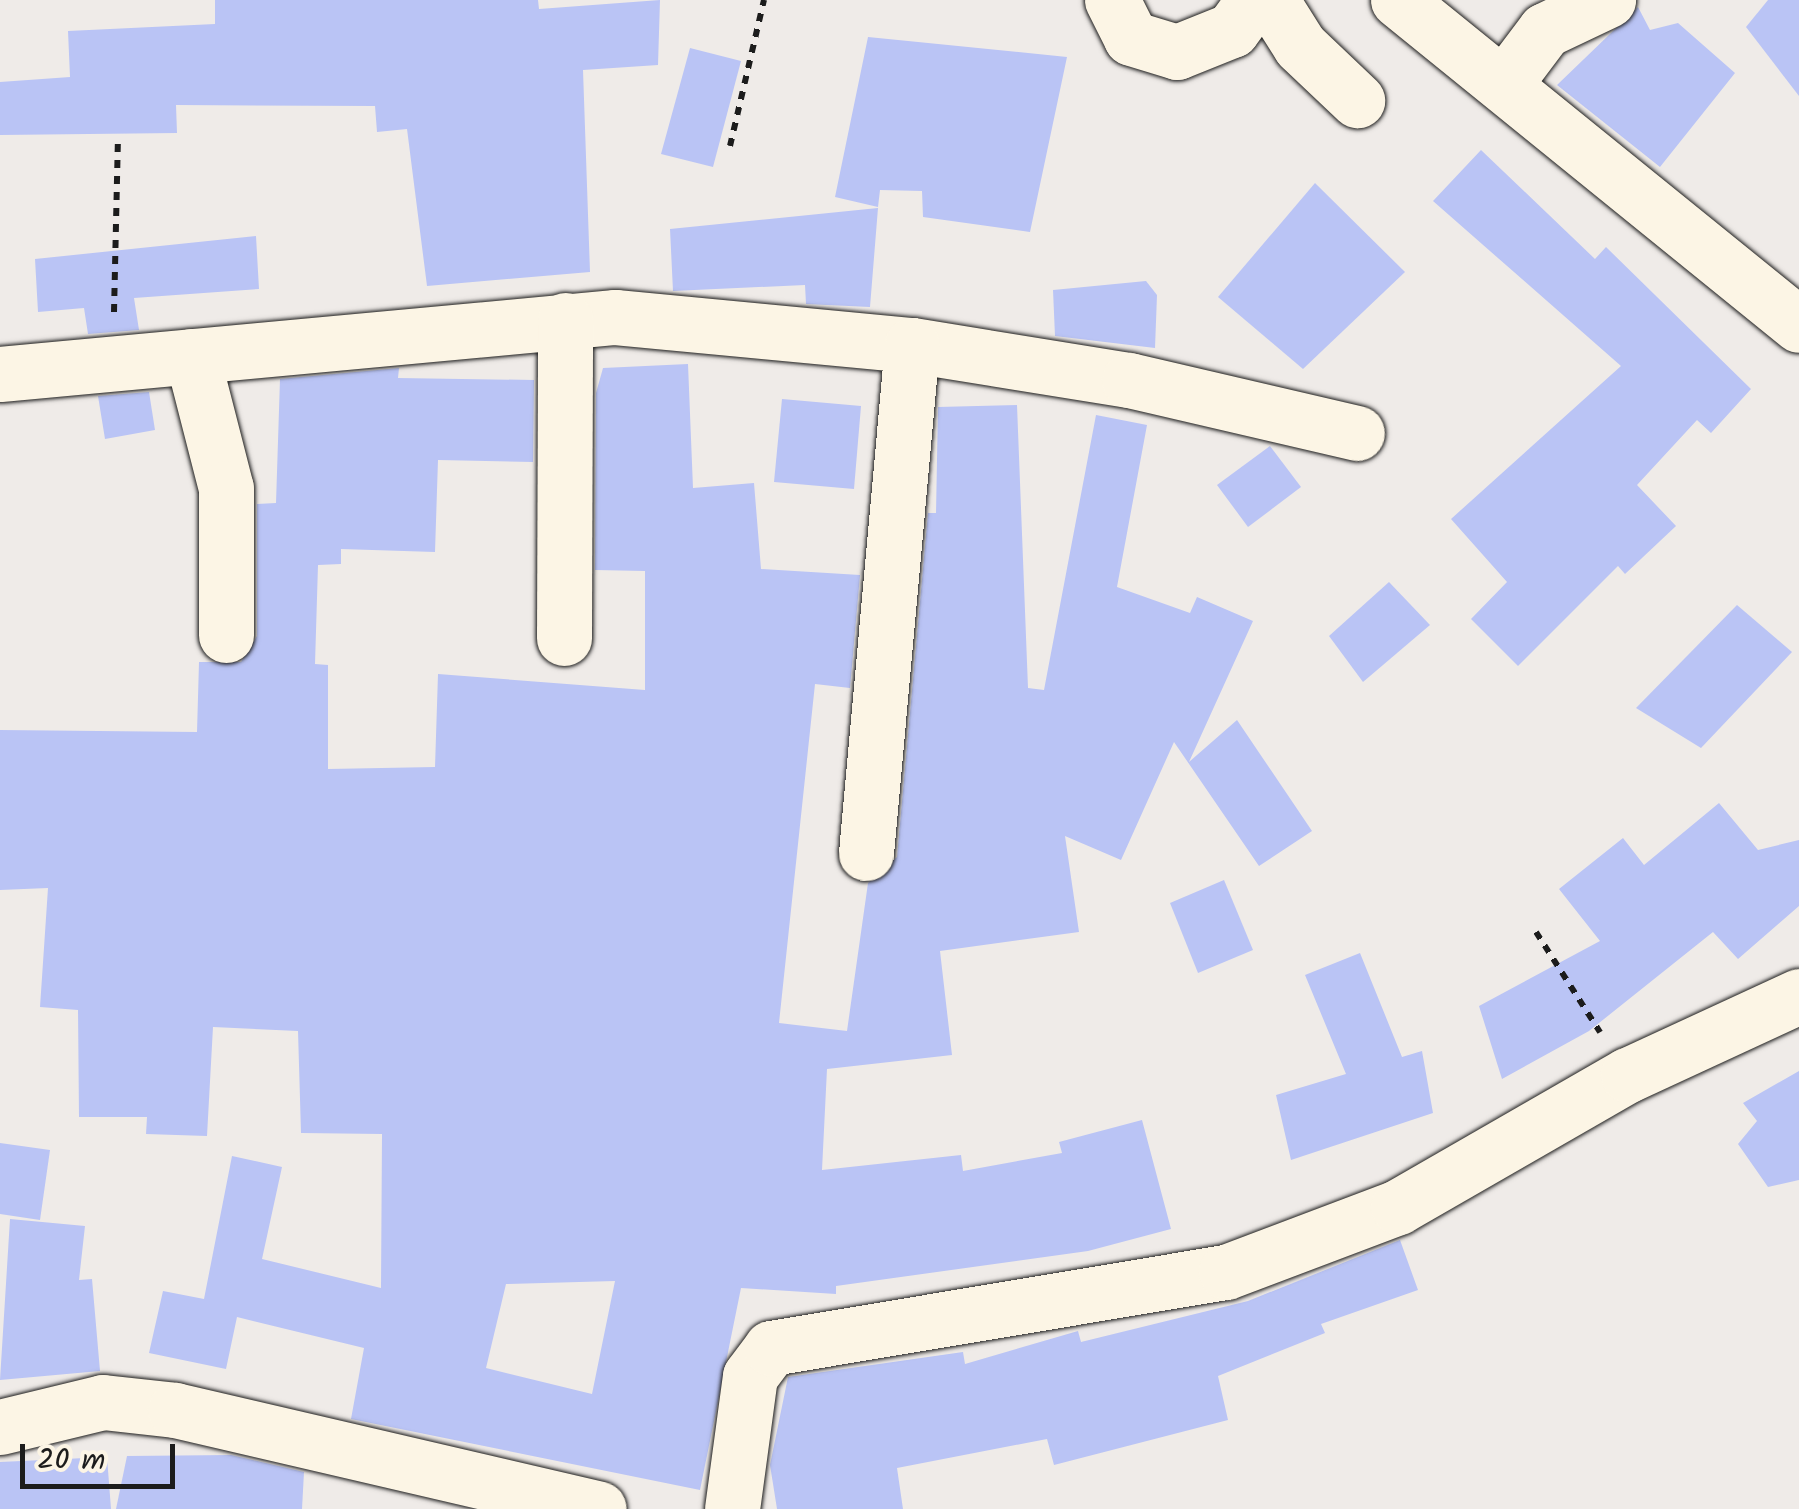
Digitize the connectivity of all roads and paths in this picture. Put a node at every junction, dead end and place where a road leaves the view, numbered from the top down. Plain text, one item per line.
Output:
1 (764, 0) edge
2 (1112, 0) edge
3 (1254, 0) edge
4 (1272, 0) edge
5 (1608, 0) edge
6 (1435, 10) edge
7 (1505, 83) junction
8 (1357, 100) dead end
9 (118, 142) dead end
10 (730, 146) dead end
11 (566, 320) junction
12 (1799, 325) edge
13 (912, 345) junction
14 (192, 356) junction
15 (112, 363) junction
16 (0, 374) edge
17 (1357, 433) dead end
18 (226, 635) dead end
19 (564, 638) dead end
20 (866, 853) dead end
21 (1536, 932) dead end
22 (1799, 996) edge
23 (1628, 1075) junction
24 (0, 1427) edge
25 (599, 1509) edge
26 (732, 1509) edge

1 - 10 path
2 - 3 street
4 - 8 street
5 - 7 street
6 - 7 street
7 - 12 street
9 - 15 path
11 - 13 street
11 - 14 street
11 - 19 street
13 - 17 street
13 - 20 street
14 - 15 street
14 - 18 street
15 - 16 street
21 - 23 path
22 - 23 street
23 - 26 street
24 - 25 street

